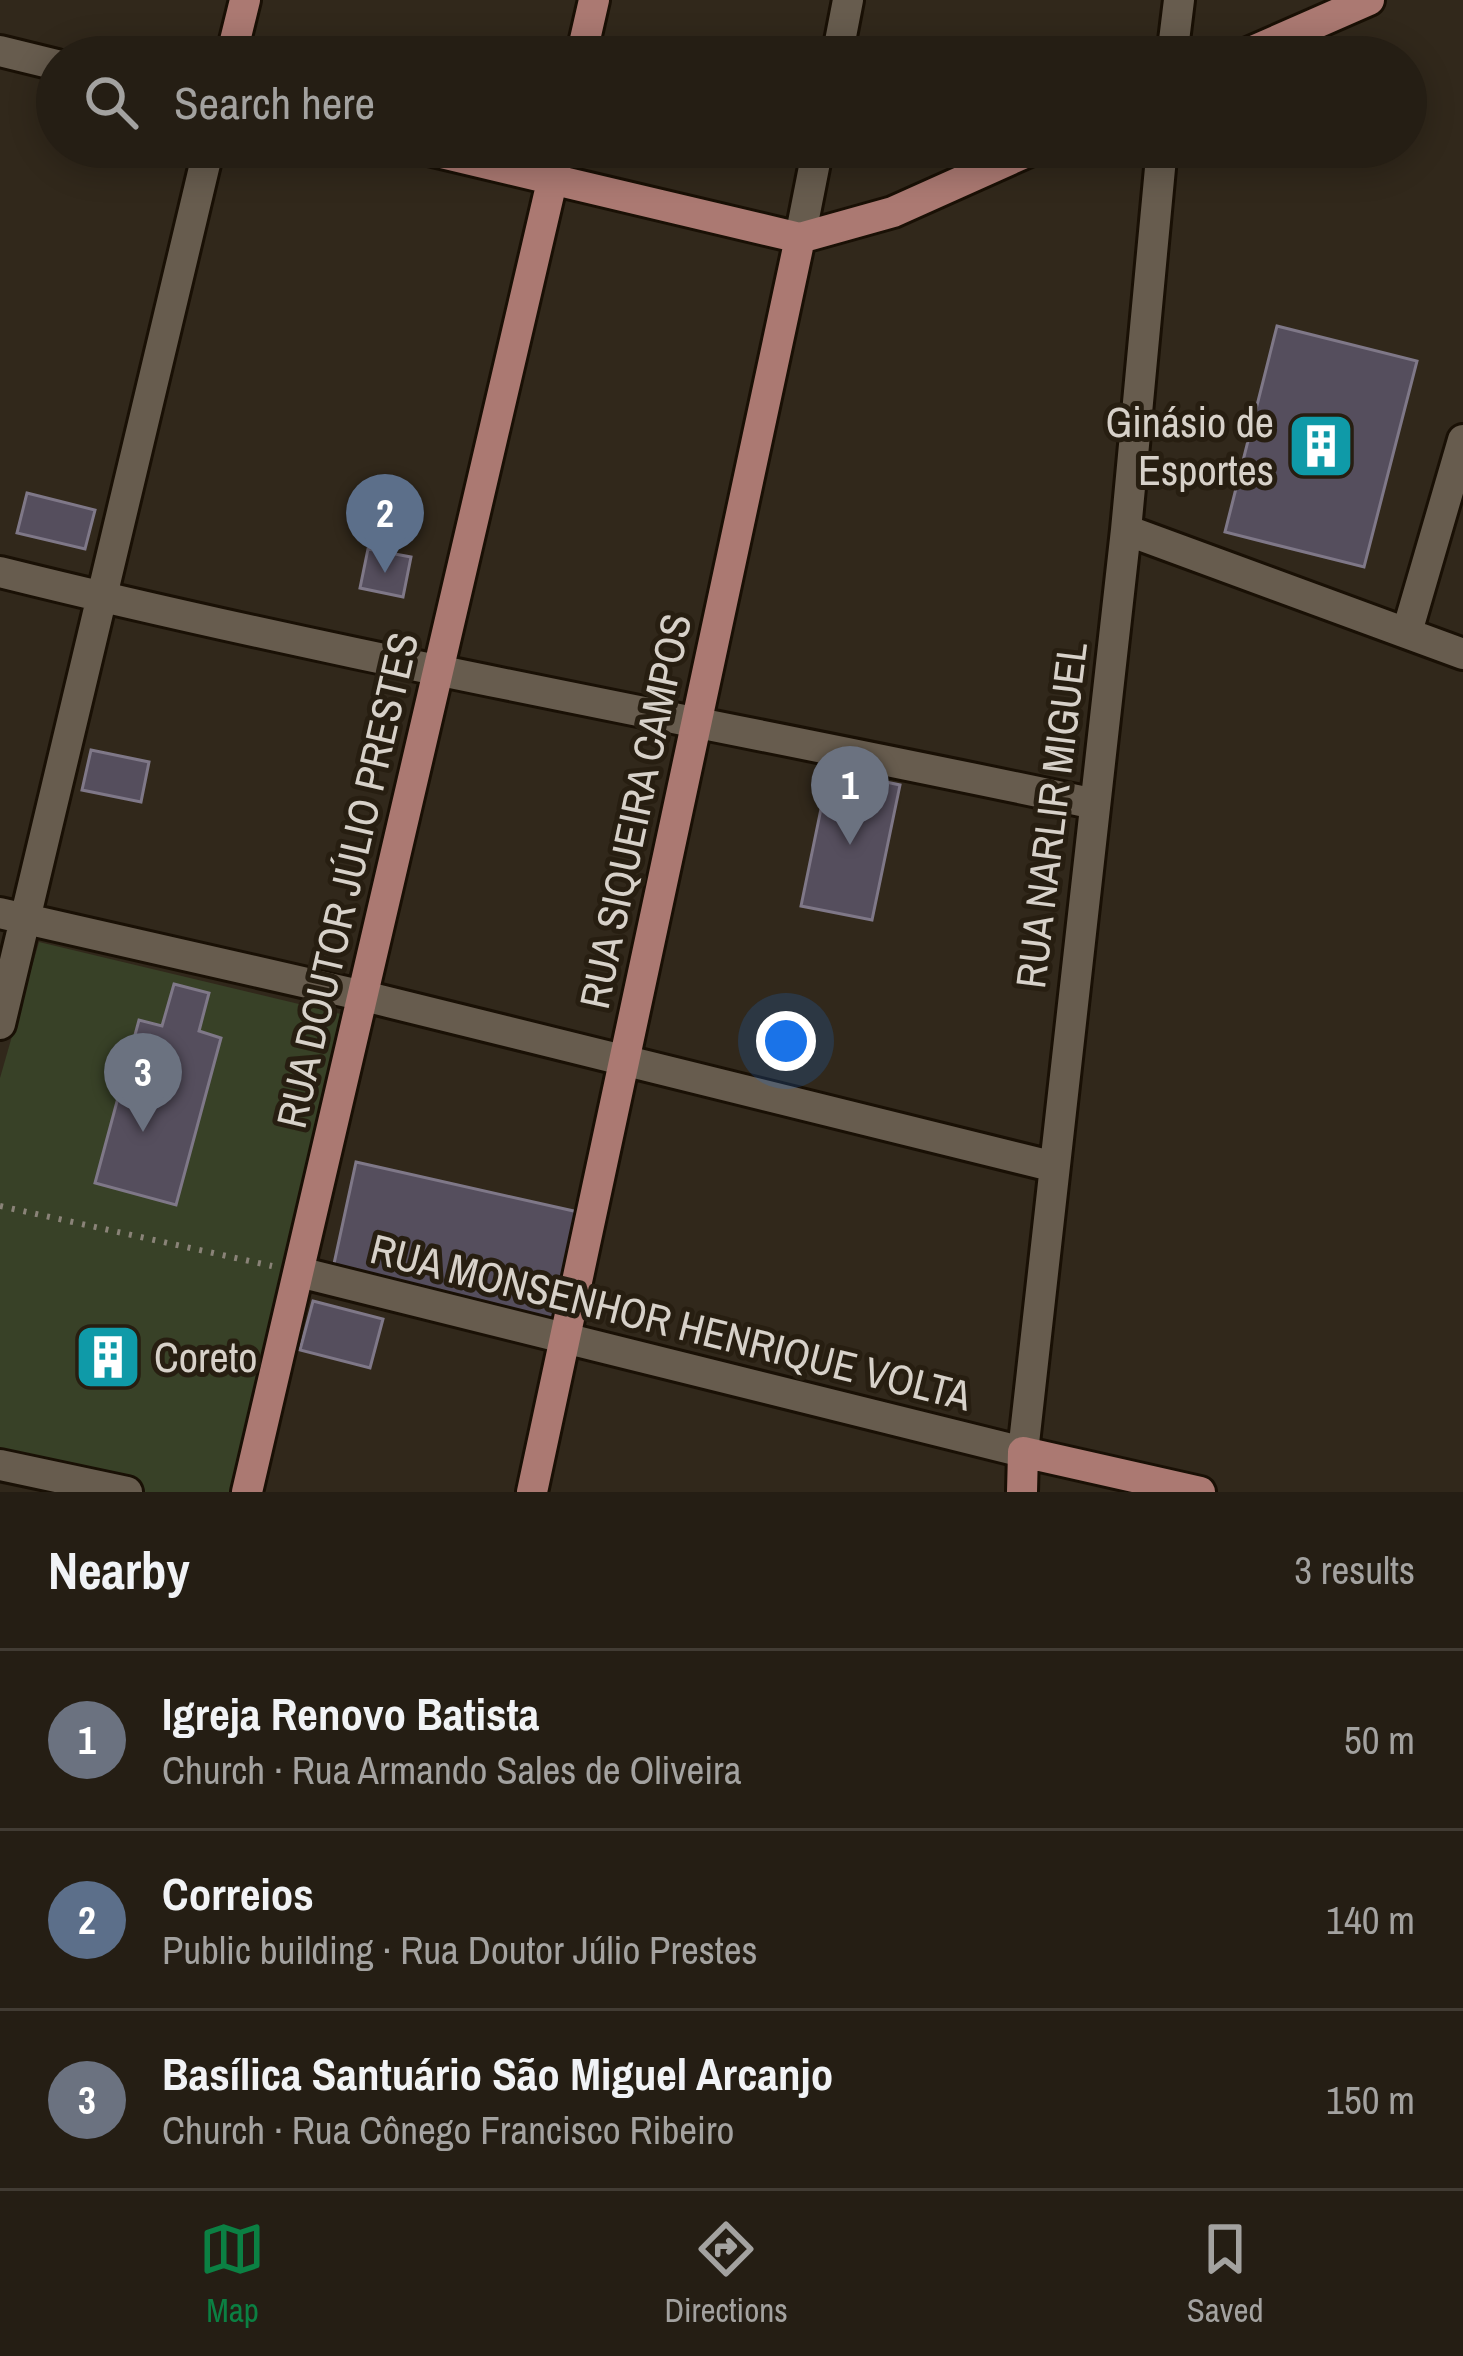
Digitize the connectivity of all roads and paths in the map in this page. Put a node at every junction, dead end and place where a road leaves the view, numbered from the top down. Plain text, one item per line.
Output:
1 (245, 0) edge
2 (594, 0) edge
3 (848, 0) edge
4 (1179, 0) edge
5 (1370, 0) edge
6 (236, 36) edge
7 (586, 36) edge
8 (841, 36) edge
9 (1175, 36) edge
10 (1287, 36) edge
11 (0, 51) edge
12 (36, 60) edge
13 (204, 168) edge
14 (556, 168) edge
15 (576, 168) edge
16 (814, 168) edge
17 (991, 168) edge
18 (1160, 168) edge
19 (800, 238) junction
20 (1463, 440) edge
21 (1126, 530) junction
22 (0, 572) edge
23 (100, 597) junction
24 (1407, 632) junction
25 (1463, 654) edge
26 (439, 673) junction
27 (700, 719) junction
28 (1095, 804) junction
29 (13, 916) edge
30 (364, 996) junction
31 (0, 1024) edge
32 (623, 1063) junction
33 (1051, 1166) junction
34 (0, 1206) edge
35 (298, 1272) junction
36 (567, 1337) junction
37 (1023, 1452) junction
38 (0, 1466) edge
39 (127, 1492) edge
40 (247, 1492) edge
41 (532, 1492) edge
42 (1022, 1492) edge
43 (1201, 1492) edge

1 - 6 main road
2 - 7 main road
3 - 8 street
4 - 9 street
5 - 10 main road
11 - 12 street
13 - 23 street
14 - 26 main road, RUA DOUTOR JÚLIO PRESTES
15 - 19 main road
16 - 19 street, RUA SIQUEIRA CAMPOS
17 - 19 main road
18 - 21 street, RUA NARLIR MIGUEL
19 - 27 main road, RUA SIQUEIRA CAMPOS
20 - 24 street
21 - 24 street
21 - 28 street, RUA NARLIR MIGUEL
22 - 23 street
23 - 26 street
23 - 29 street
24 - 25 street
26 - 27 street
26 - 30 main road, RUA DOUTOR JÚLIO PRESTES
27 - 28 street
27 - 32 main road, RUA SIQUEIRA CAMPOS
28 - 33 street, RUA NARLIR MIGUEL
29 - 30 street
29 - 31 street
30 - 32 street
30 - 35 main road, RUA DOUTOR JÚLIO PRESTES
32 - 33 street
32 - 36 main road, RUA SIQUEIRA CAMPOS
33 - 37 street, RUA NARLIR MIGUEL
34 - 35 path
35 - 36 street, RUA MONSENHOR HENRIQUE VOLTA
35 - 40 main road, RUA DOUTOR JÚLIO PRESTES
36 - 37 street, RUA MONSENHOR HENRIQUE VOLTA
36 - 41 main road, RUA SIQUEIRA CAMPOS
37 - 42 main road, RUA NARLIR MIGUEL
37 - 43 main road
38 - 39 street

